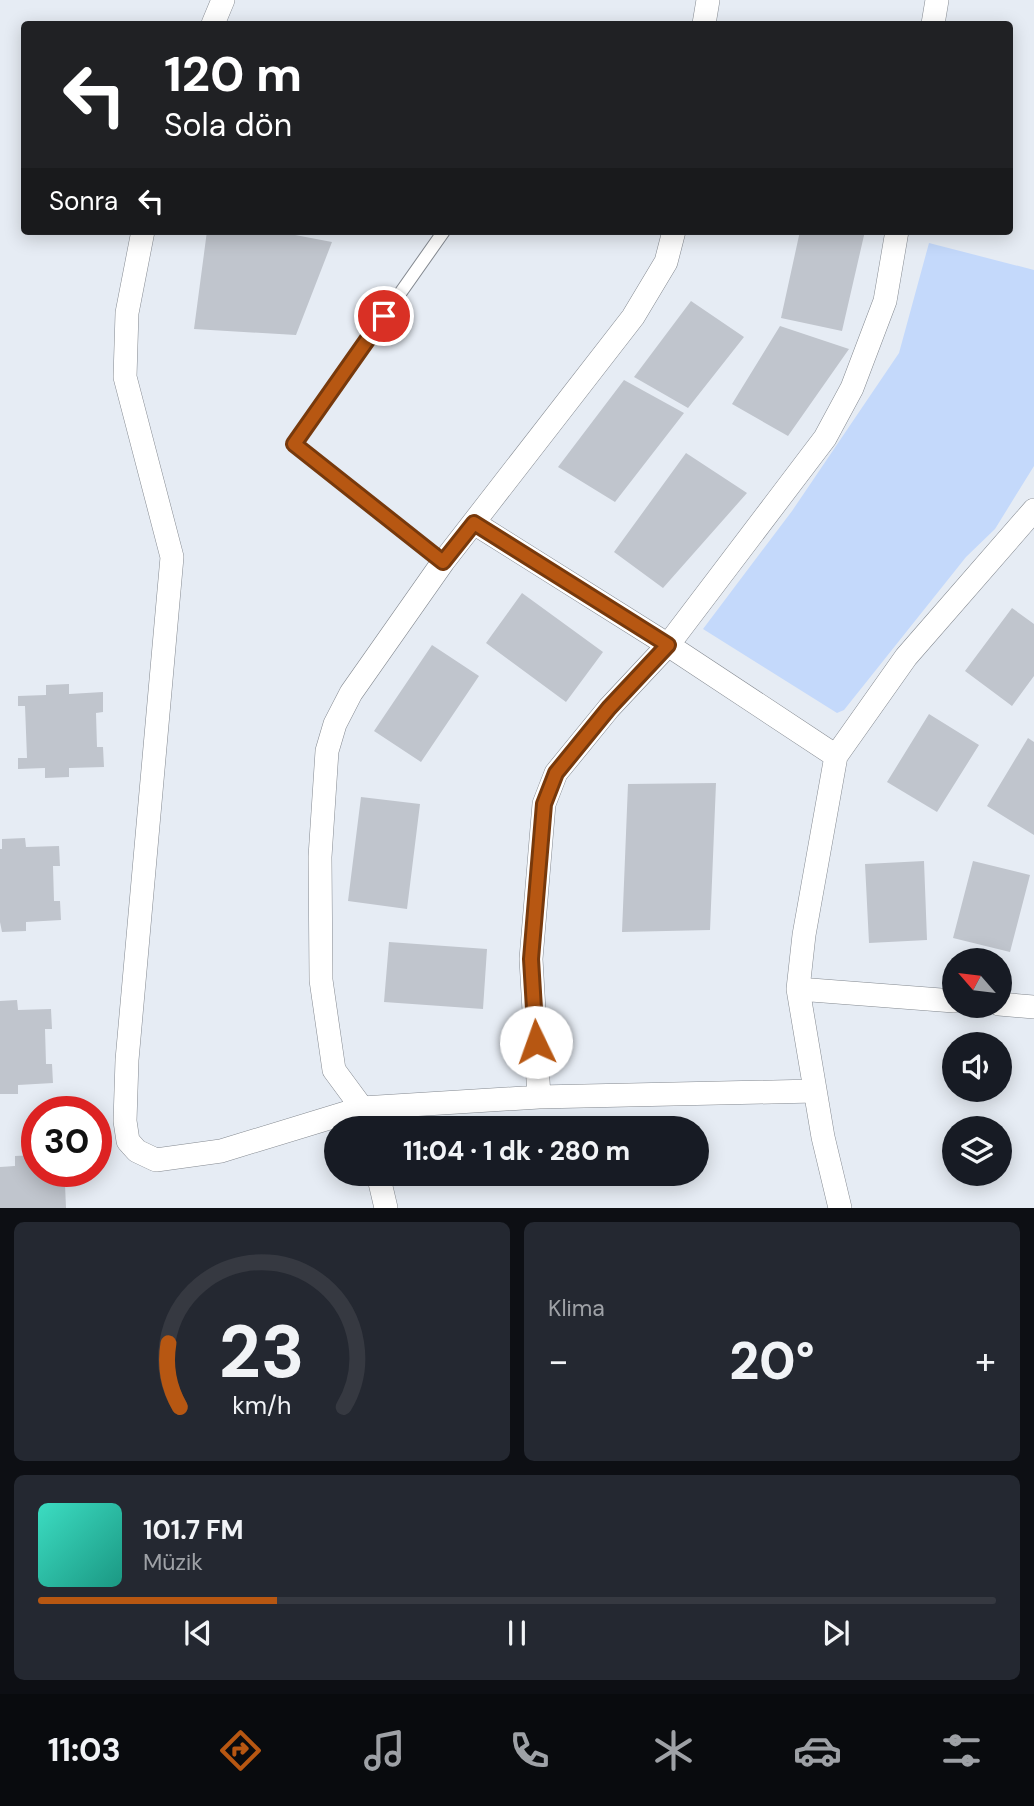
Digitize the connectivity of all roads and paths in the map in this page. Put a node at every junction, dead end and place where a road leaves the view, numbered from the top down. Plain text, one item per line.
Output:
1 (223, 0) edge
2 (708, 0) edge
3 (937, 0) edge
4 (214, 21) edge
5 (704, 21) edge
6 (934, 21) edge
7 (142, 235) edge
8 (441, 235) edge
9 (673, 235) edge
10 (896, 235) edge
11 (1034, 510) edge
12 (474, 523) junction
13 (443, 562) junction
14 (668, 645) junction
15 (836, 756) junction
16 (798, 989) junction
17 (942, 1000) edge
18 (1012, 1005) edge
19 (1034, 1007) edge
20 (815, 1091) junction
21 (539, 1097) junction
22 (364, 1116) edge
23 (382, 1116) edge
24 (324, 1127) edge
25 (381, 1186) edge
26 (386, 1208) edge
27 (841, 1208) edge

1 - 4 street
2 - 5 street
3 - 6 street
7 - 24 street
8 - 13 lane
9 - 12 street
10 - 14 street
11 - 15 street
12 - 13 street
12 - 14 street
13 - 22 street
14 - 15 street
14 - 21 street
15 - 16 street
16 - 17 street
16 - 20 street
18 - 19 street
20 - 21 street
20 - 27 street
21 - 23 street
25 - 26 street

